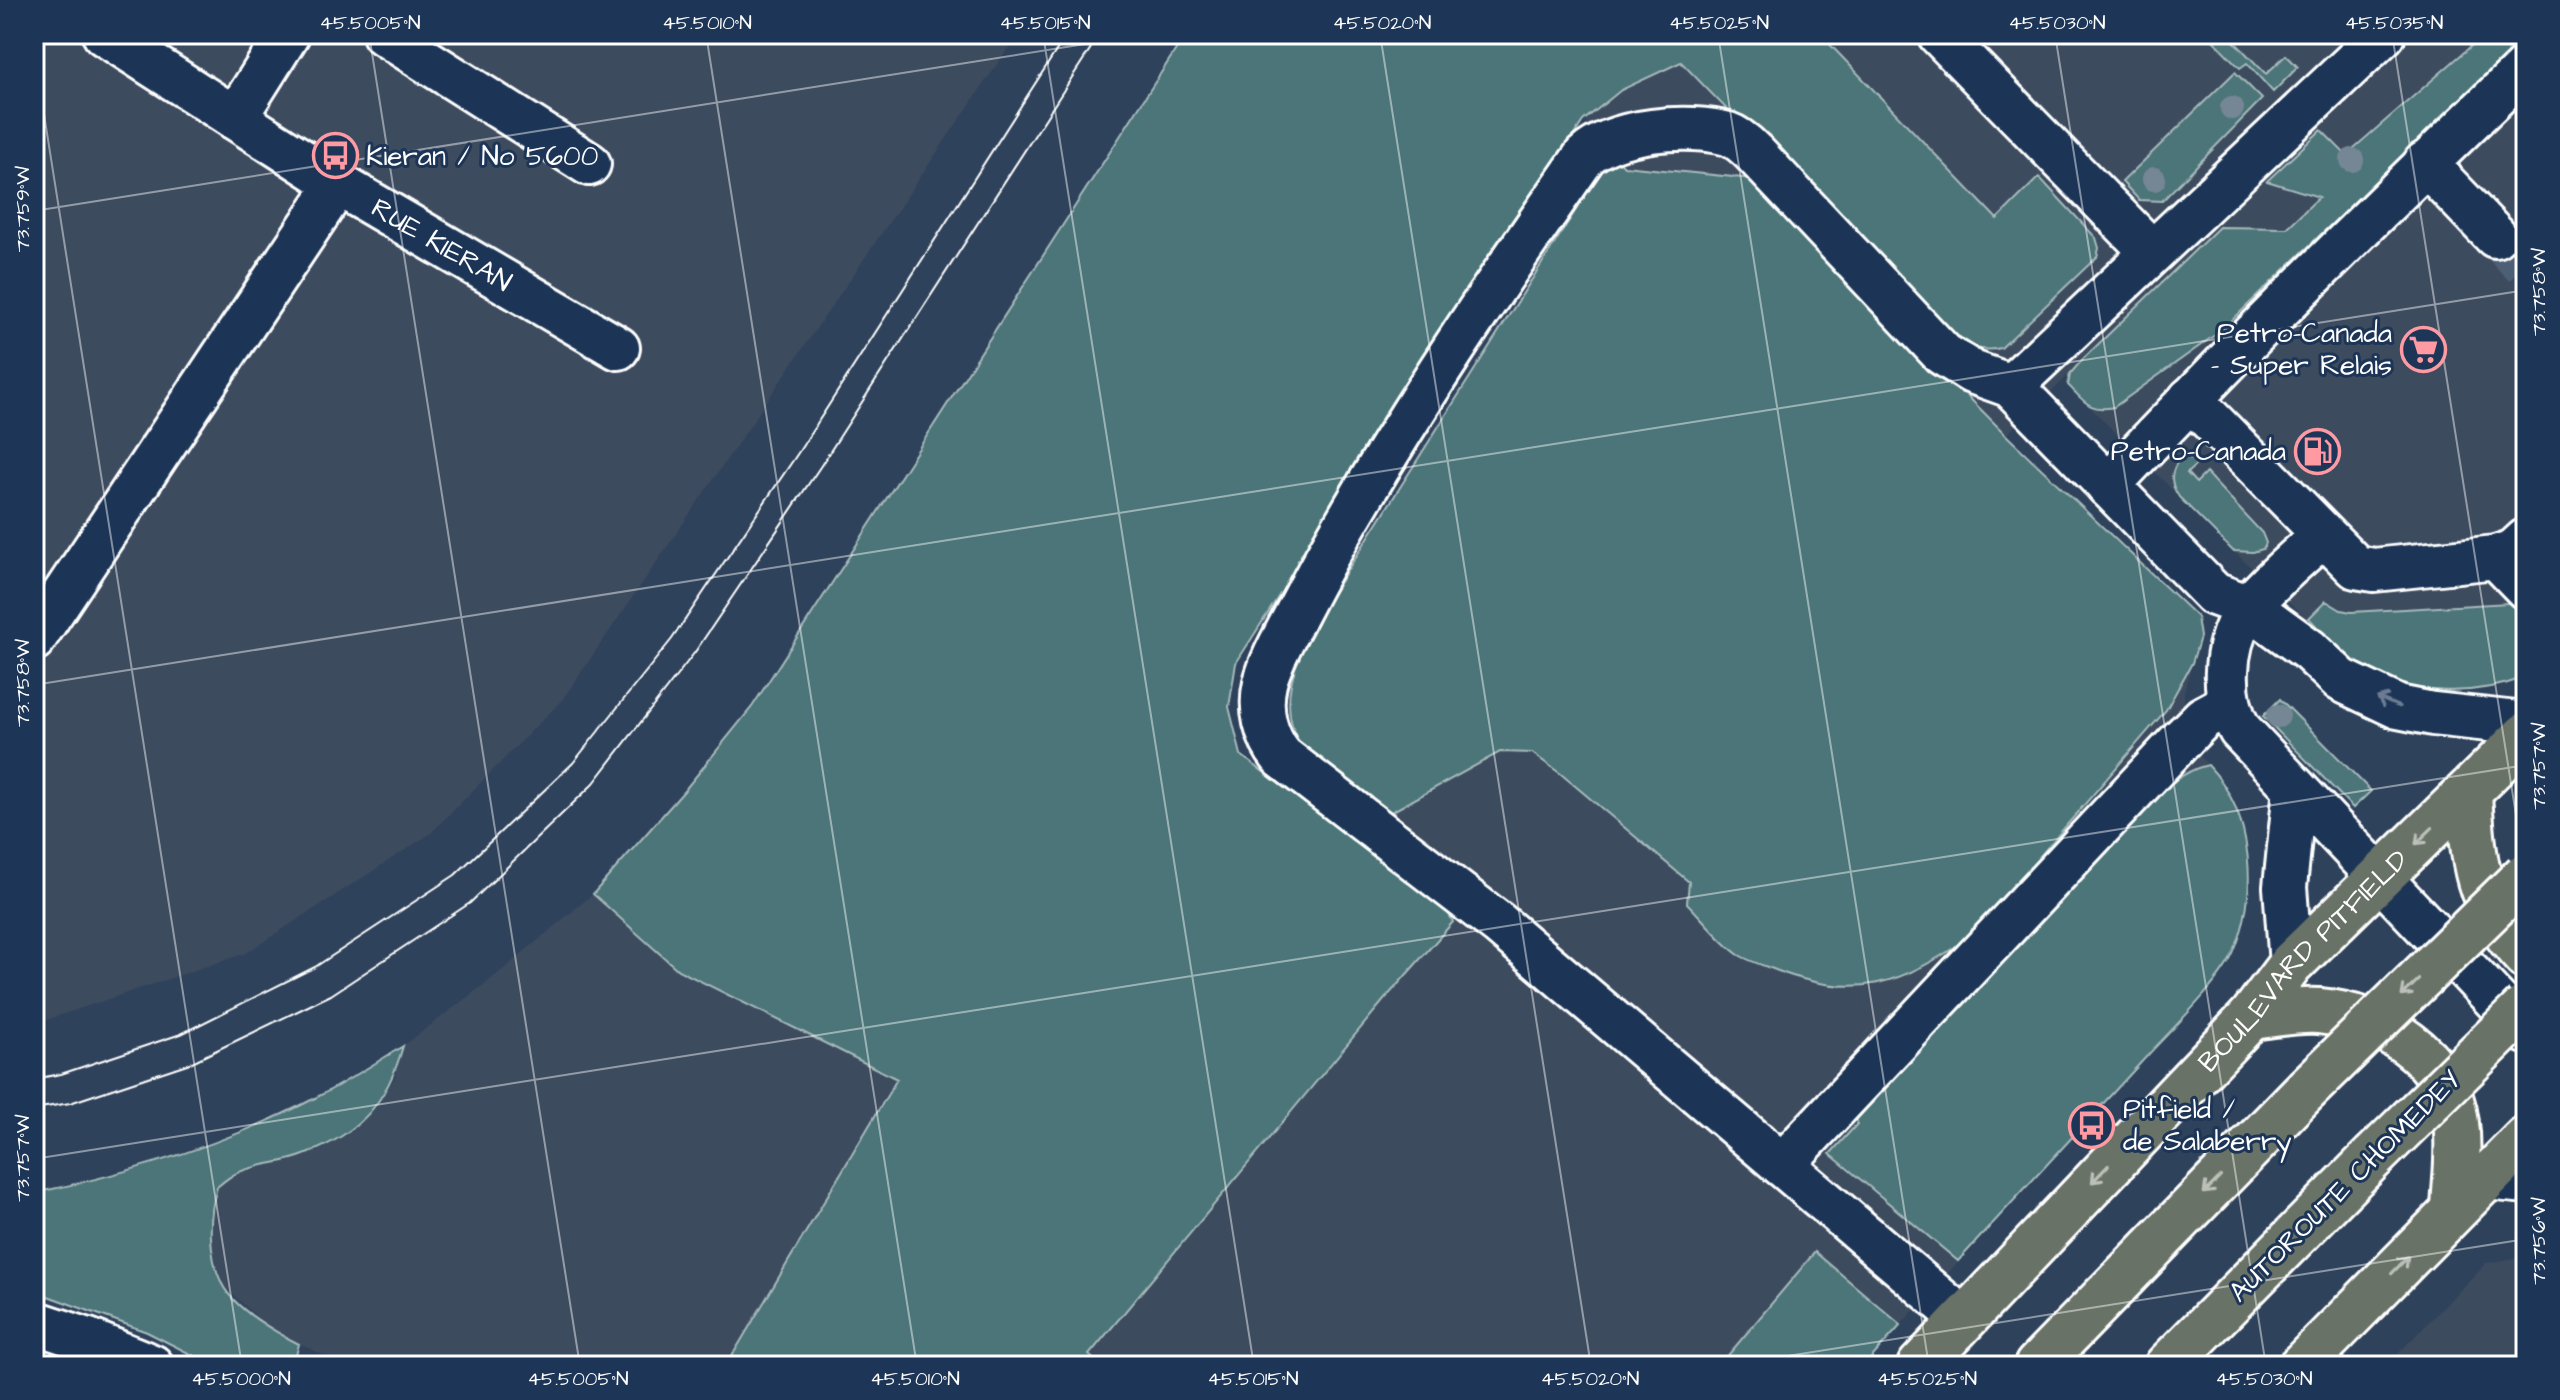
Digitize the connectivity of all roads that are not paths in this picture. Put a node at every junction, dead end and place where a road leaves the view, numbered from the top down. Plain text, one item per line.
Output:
1 (104, 34) edge
2 (288, 34) edge
3 (384, 34) edge
4 (1939, 34) edge
5 (2384, 34) edge
6 (2526, 67) edge
7 (235, 118) junction
8 (2432, 157) junction
9 (589, 164) dead end
10 (338, 184) junction
11 (2502, 230) tunnel mouth
12 (2152, 252) junction
13 (618, 348) dead end
14 (2011, 386) junction
15 (2190, 399) junction
16 (2108, 486) junction
17 (2323, 535) junction
18 (2511, 548) edge
19 (2526, 588) edge
20 (2250, 607) junction
21 (34, 639) edge
22 (2229, 704) junction
23 (2526, 724) edge
24 (2526, 735) edge
25 (2295, 788) junction
26 (2469, 793) junction
27 (2526, 875) edge
28 (2379, 878) junction
29 (2526, 957) edge
30 (2291, 964) junction
31 (2526, 1007) edge
32 (2251, 1017) junction
33 (2526, 1032) edge
34 (2526, 1138) edge
35 (1782, 1165) junction
36 (2506, 1180) edge
37 (2454, 1210) junction
38 (1962, 1318) junction
39 (34, 1322) edge
40 (152, 1366) edge
41 (1920, 1366) edge
42 (2037, 1366) edge
43 (2167, 1366) edge
44 (2301, 1366) edge

1 - 7 street, RUE KIERAN
2 - 7 street
3 - 9 street
4 - 12 street
5 - 12 street
6 - 8 street
7 - 10 street, RUE KIERAN
8 - 11 street
8 - 15 street
10 - 13 street, RUE KIERAN
10 - 21 street
12 - 14 street
14 - 16 street
14 - 35 street
15 - 16 street
15 - 17 street
16 - 20 street
17 - 18 street
17 - 20 street
18 - 19 street
20 - 22 street
23 -> 20 street
22 - 25 street
22 - 35 street
24 - 26 main road, BOULEVARD PITFIELD
25 - 28 street
25 - 30 street
26 -> 28 main road, BOULEVARD PITFIELD
26 - 29 main road
27 -> 42 main road, bridge
28 - 30 main road, BOULEVARD PITFIELD
28 - 33 street
30 - 32 main road, BOULEVARD PITFIELD
31 - 43 main road, AUTOROUTE CHOMEDEY, bridge
32 - 37 main road
32 -> 38 main road, BOULEVARD PITFIELD
34 - 36 main road
35 - 38 street
36 - 37 main road
44 -> 37 main road
38 - 41 main road, BOULEVARD PITFIELD
39 - 40 street

